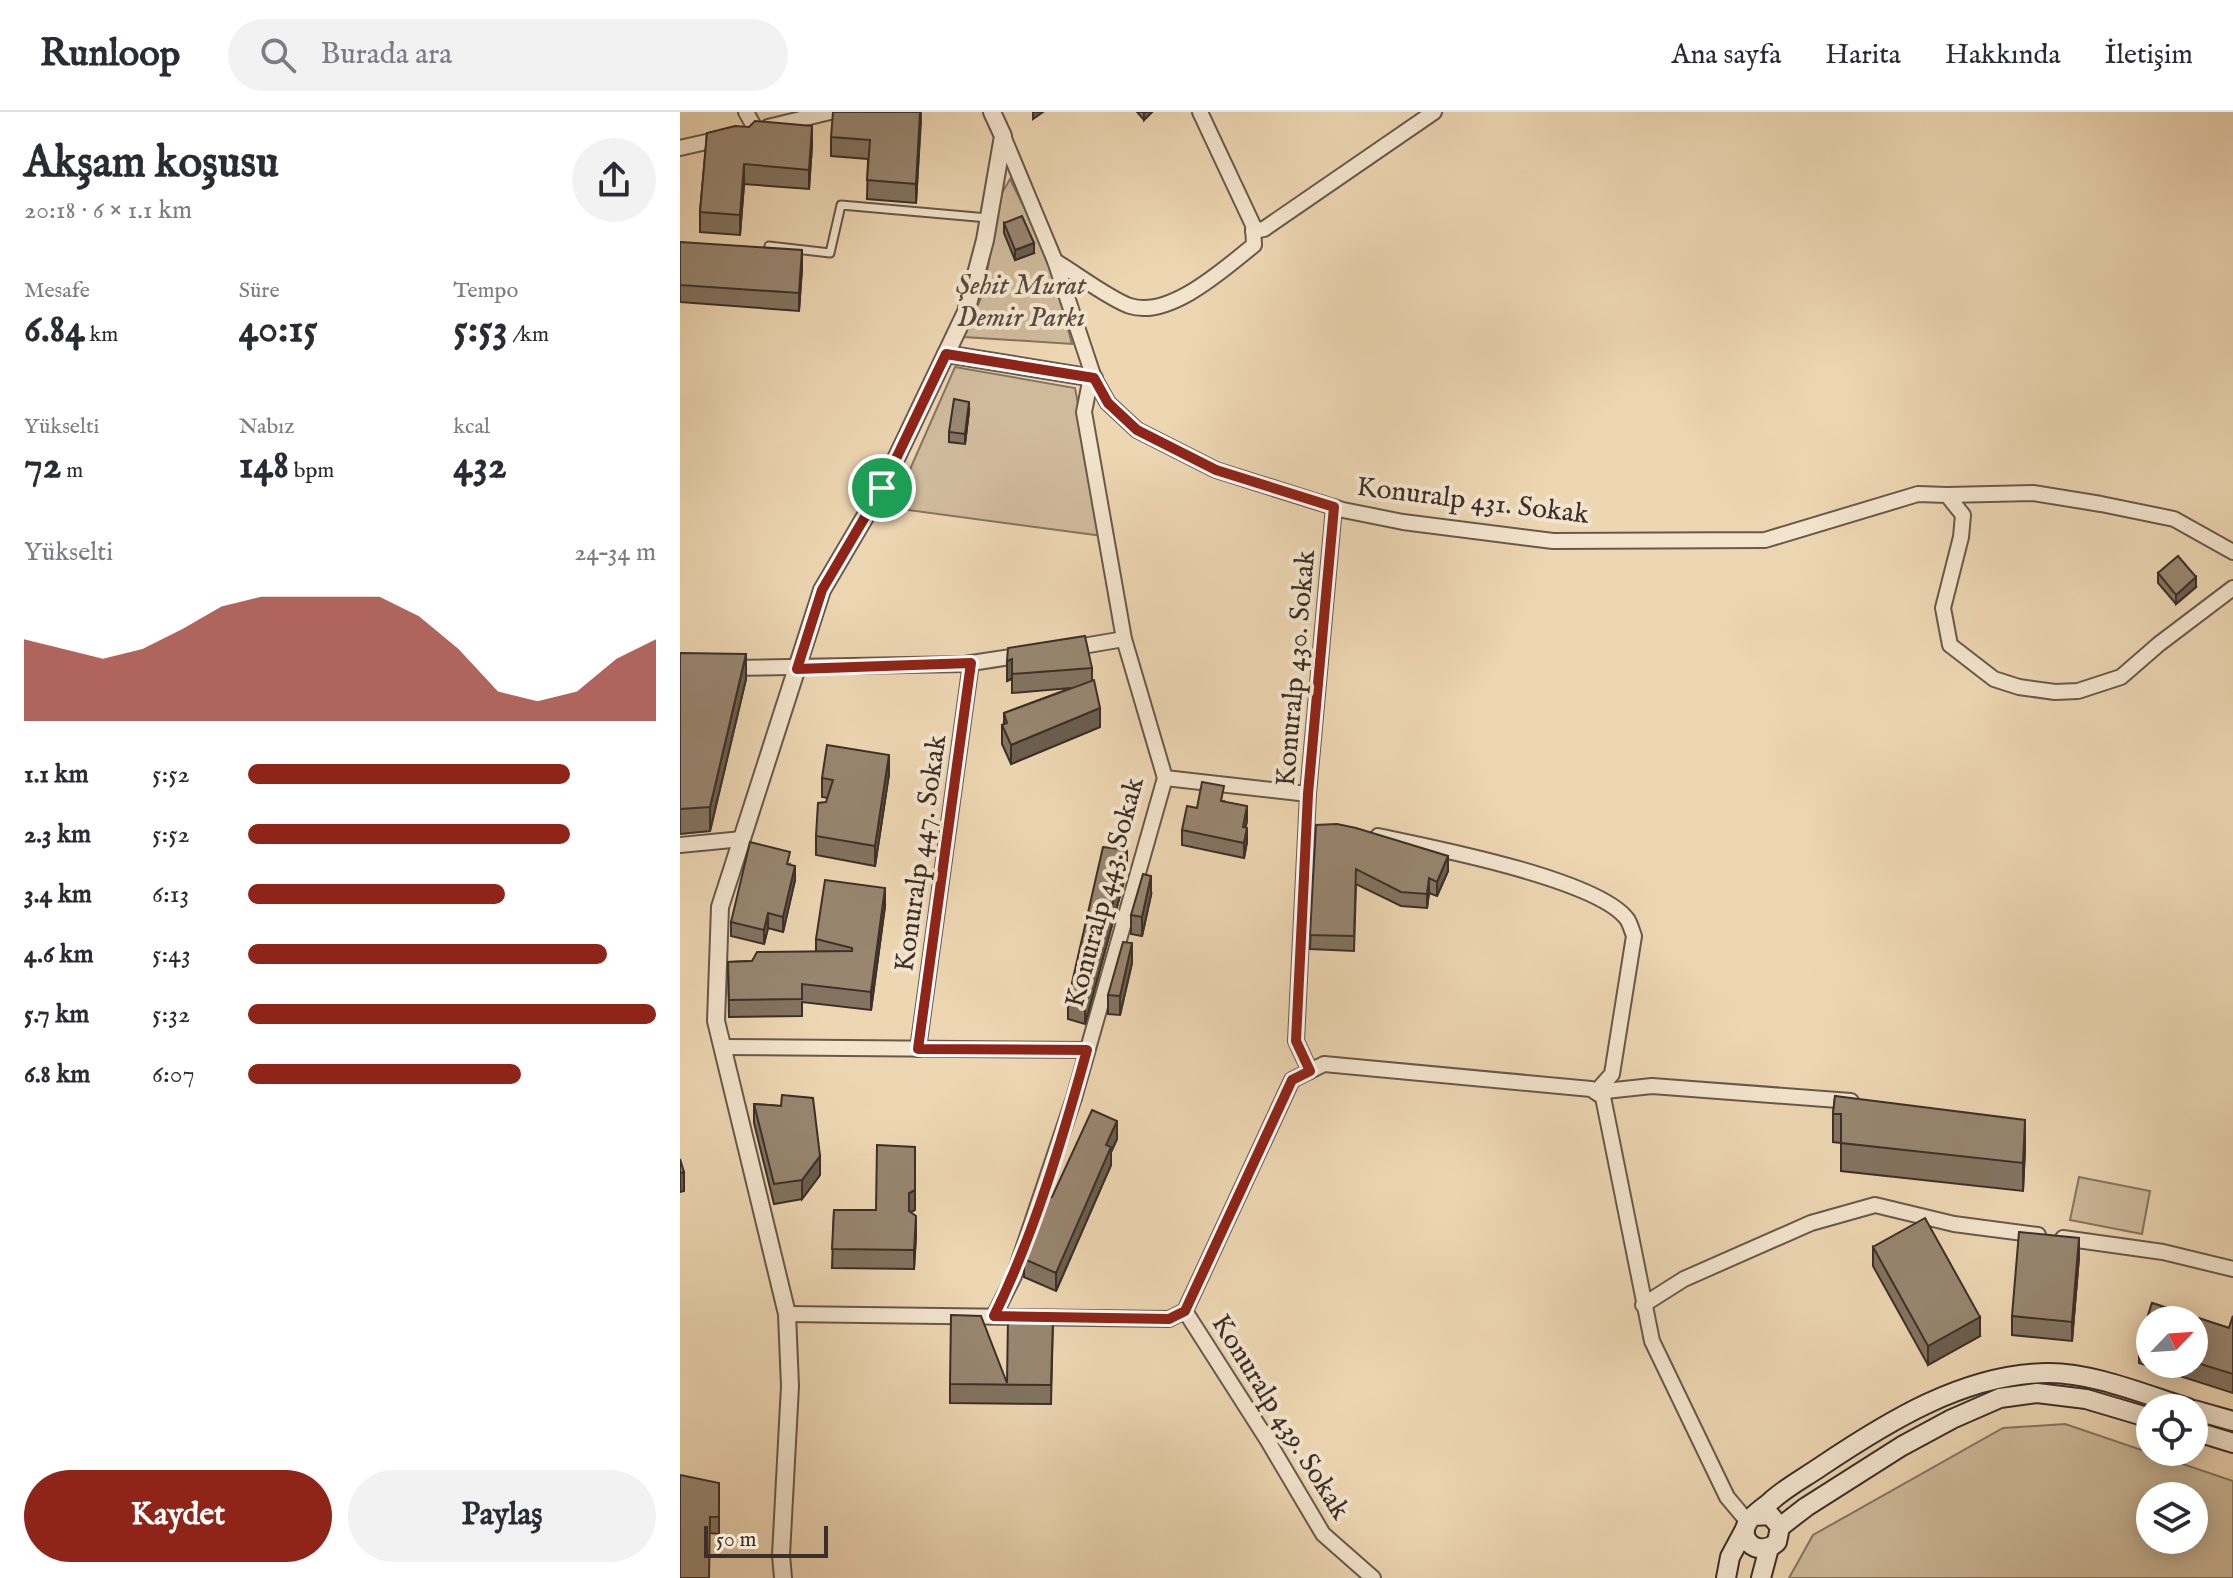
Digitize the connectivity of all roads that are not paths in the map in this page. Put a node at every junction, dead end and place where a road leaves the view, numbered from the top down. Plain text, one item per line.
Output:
1 (746, 112) edge
2 (830, 112) edge
3 (992, 112) edge
4 (1200, 112) edge
5 (1434, 112) edge
6 (756, 130) junction
7 (1003, 136) junction
8 (680, 148) edge
9 (988, 218) junction
10 (1253, 231) junction
11 (754, 256) edge
12 (1055, 261) junction
13 (946, 354) junction
14 (1092, 378) junction
15 (1947, 495) junction
16 (1334, 507) junction
17 (2233, 552) edge
18 (2233, 588) edge
19 (1124, 639) junction
20 (1062, 649) edge
21 (1032, 654) edge
22 (971, 663) junction
23 (709, 668) edge
24 (797, 669) junction
25 (1165, 778) junction
26 (1308, 794) junction
27 (1364, 833) edge
28 (742, 839) junction
29 (680, 845) edge
30 (722, 1047) junction
31 (918, 1049) junction
32 (1087, 1050) junction
33 (1310, 1071) junction
34 (1596, 1092) junction
35 (1851, 1101) edge
36 (2233, 1269) edge
37 (1643, 1305) junction
38 (1185, 1311) junction
39 (787, 1314) junction
40 (994, 1316) junction
41 (2141, 1394) edge
42 (2136, 1414) edge
43 (2208, 1414) edge
44 (2233, 1421) edge
45 (2208, 1435) edge
46 (2233, 1443) edge
47 (1749, 1522) junction
48 (1780, 1527) junction
49 (1769, 1548) junction
50 (783, 1578) edge
51 (1373, 1578) edge
52 (1726, 1578) edge
53 (1761, 1578) edge

1 - 6 street
2 - 6 street
3 - 7 street
4 - 10 street
5 - 10 street
6 - 8 street
7 - 9 street
7 - 12 street, Konuralp 431. Sokak
9 - 11 lane
9 - 13 street
10 - 12 street
12 - 14 street, Konuralp 431. Sokak
13 - 14 street
13 - 24 street
14 - 16 street, Konuralp 431. Sokak
14 - 19 street, Konuralp 443. Sokak
15 - 16 street, Konuralp 431. Sokak
15 - 17 street, Konuralp 431. Sokak
15 - 18 street
16 - 26 street, Konuralp 430. Sokak
19 - 20 street
19 - 25 street, Konuralp 443. Sokak
21 - 22 street
22 - 24 street
22 - 31 street, Konuralp 447. Sokak
23 - 24 street
24 - 28 street
25 - 26 street
25 - 32 street, Konuralp 443. Sokak
26 - 33 street, Konuralp 430. Sokak
27 - 34 street
28 - 29 street
28 - 30 street
30 - 31 street
30 - 39 street
31 - 32 street
32 - 40 street, Konuralp 443. Sokak
33 - 34 street
33 - 38 street
34 - 35 street
34 - 37 street
36 - 37 street
37 - 47 street
38 - 40 street
38 - 51 street, Konuralp 439. Sokak
39 - 40 street
39 - 50 street
41 - 47 main road
42 - 48 main road
43 - 44 main road
45 - 46 main road
47 - 48 main road
47 - 49 main road
47 - 52 main road
48 - 49 main road
49 - 53 main road

